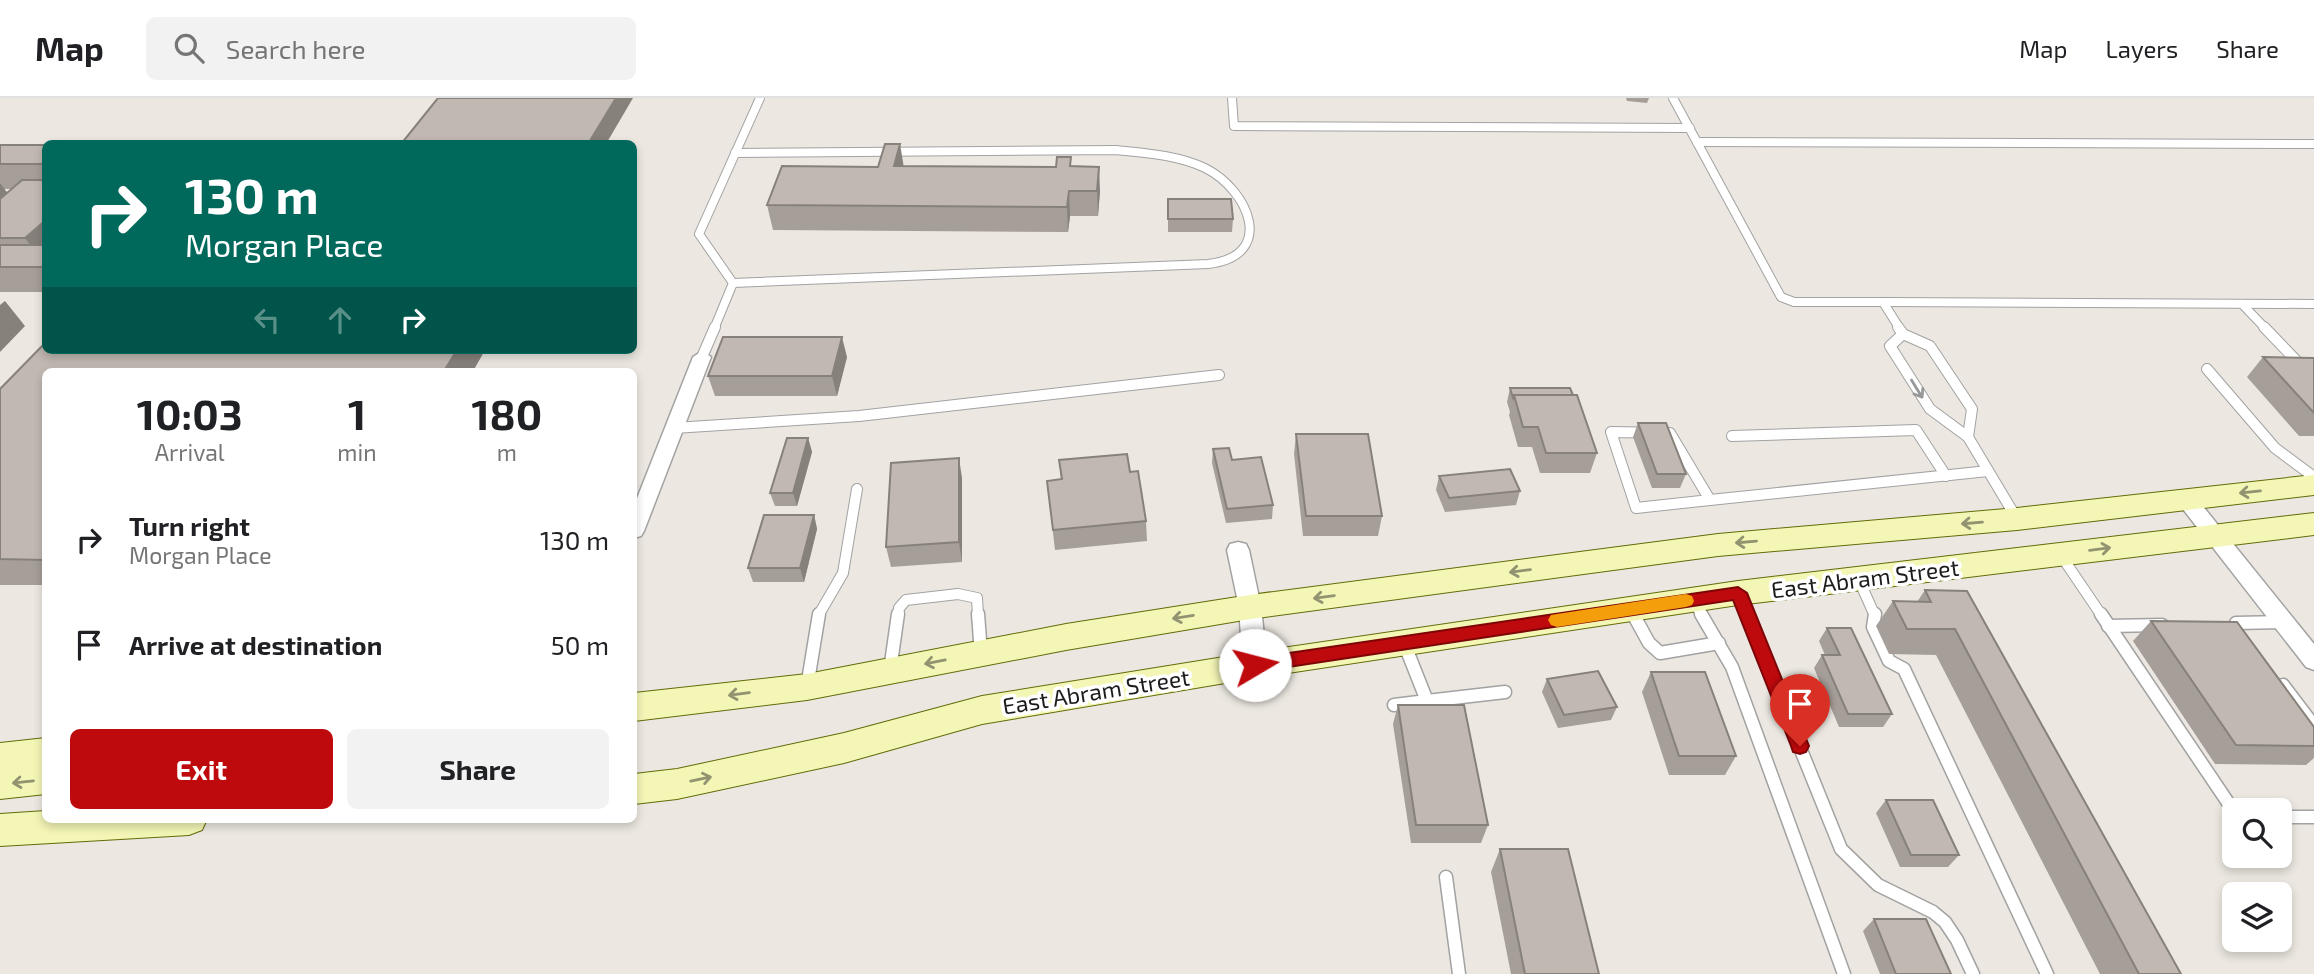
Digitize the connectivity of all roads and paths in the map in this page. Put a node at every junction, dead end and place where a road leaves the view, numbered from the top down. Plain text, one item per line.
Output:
1 (760, 98) edge
2 (1232, 98) edge
3 (1673, 98) edge
4 (1690, 128) junction
5 (1697, 142) junction
6 (2314, 144) edge
7 (735, 153) junction
8 (733, 283) junction
9 (1882, 302) junction
10 (2242, 303) junction
11 (2314, 304) edge
12 (1903, 334) junction
13 (702, 358) joint
14 (2207, 369) dead end
15 (1219, 375) dead end
16 (2314, 379) edge
17 (674, 428) junction
18 (1732, 436) dead end
19 (1968, 437) junction
20 (1988, 471) junction
21 (1946, 476) junction
22 (2314, 477) edge
23 (2314, 485) edge
24 (857, 489) dead end
25 (2186, 499) junction
26 (1710, 501) junction
27 (2017, 519) junction
28 (637, 523) edge
29 (2314, 524) edge
30 (2216, 535) junction
31 (1238, 550) dead end
32 (2060, 554) junction
33 (1858, 578) junction
34 (1776, 588) junction
35 (1738, 593) junction
36 (1693, 600) junction
37 (1250, 607) junction
38 (1630, 609) junction
39 (2284, 622) junction
40 (2172, 624) edge
41 (2109, 626) junction
42 (2243, 633) edge
43 (1404, 643) junction
44 (1719, 643) junction
45 (981, 653) junction
46 (2314, 660) edge
47 (1255, 665) junction
48 (890, 670) junction
49 (2275, 674) edge
50 (807, 687) junction
51 (1505, 692) dead end
52 (1427, 701) junction
53 (1394, 705) dead end
54 (637, 707) edge
55 (2314, 726) edge
56 (42, 753) edge
57 (0, 758) edge
58 (42, 779) edge
59 (0, 784) edge
60 (637, 789) edge
61 (2225, 798) edge
62 (2292, 817) edge
63 (2314, 817) edge
64 (120, 823) edge
65 (0, 830) edge
66 (1446, 877) dead end
67 (1460, 974) edge
68 (1844, 974) edge
69 (1973, 974) edge
70 (2047, 974) edge

1 - 7 lane
2 - 4 lane
3 - 4 lane
4 - 5 lane
5 - 6 lane
5 - 9 lane
7 - 8 lane
7 - 8 lane
8 - 13 lane
9 - 10 lane
9 - 12 lane
10 - 11 lane
10 - 16 lane
12 - 19 lane
12 -> 19 lane
13 - 17 street
14 - 22 lane
15 - 17 lane
17 - 28 street
18 - 21 lane
19 - 20 lane
20 - 21 lane
20 - 27 lane
21 - 26 lane
23 -> 25 main road, East Abram Street
24 - 50 lane
25 - 27 main road, East Abram Street
25 - 30 street
26 - 26 lane
27 - 34 main road
27 -> 37 main road, East Abram Street
29 - 30 main road, East Abram Street
32 -> 30 main road, East Abram Street
30 - 39 street
31 - 37 street
32 - 33 main road, East Abram Street
32 - 41 lane
33 - 34 main road, East Abram Street
33 - 70 lane
34 - 35 main road, East Abram Street
35 - 36 main road, East Abram Street
35 - 69 lane
36 - 38 main road, East Abram Street
36 - 44 lane
37 -> 45 main road, East Abram Street
37 - 47 street
38 - 43 main road, East Abram Street
38 - 44 lane
39 - 42 lane
39 - 46 street
40 - 41 lane
41 - 61 lane
43 - 47 main road, East Abram Street
43 - 52 lane
44 - 68 lane
45 -> 48 main road, East Abram Street
45 - 48 lane
60 -> 47 main road, East Abram Street
48 - 50 main road, East Abram Street
49 - 55 lane
50 -> 54 main road, East Abram Street
51 - 52 lane
52 - 53 lane
56 - 57 main road
58 -> 59 main road
62 - 63 lane
64 - 65 main road
66 - 67 lane

